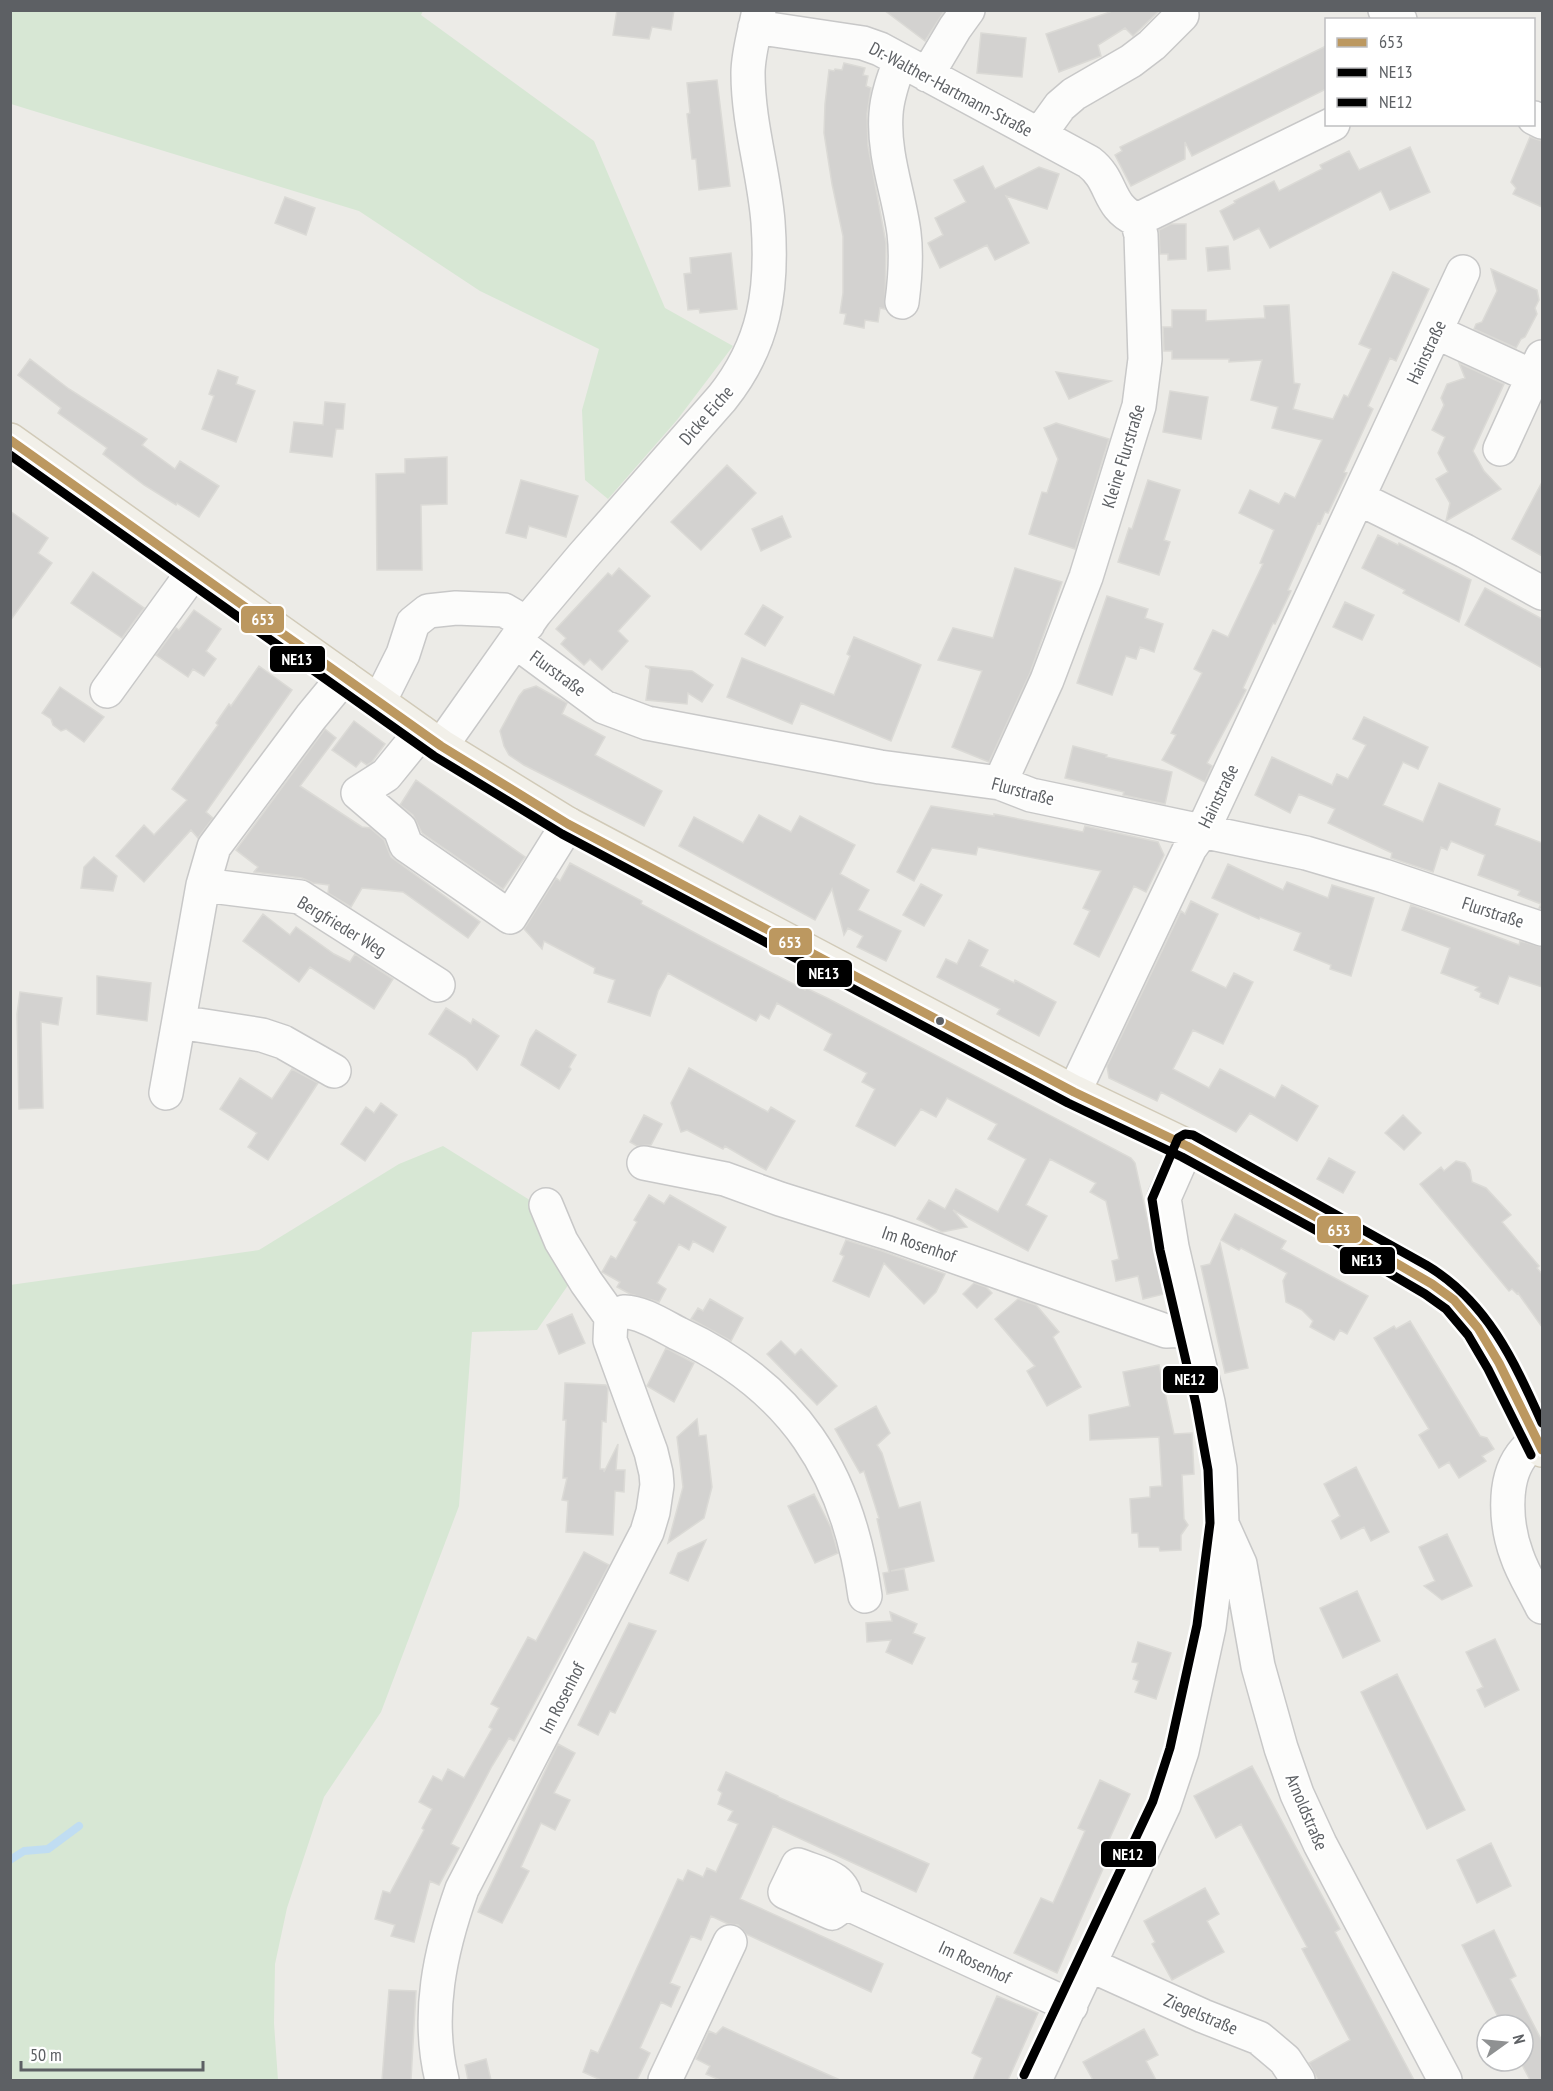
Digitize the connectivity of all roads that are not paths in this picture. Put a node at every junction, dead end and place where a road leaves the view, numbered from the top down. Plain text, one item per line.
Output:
1 (968, 10) edge
2 (1182, 15) dead end
3 (757, 19) edge
4 (914, 68) junction
5 (1329, 126) edge
6 (1039, 135) junction
7 (1137, 220) junction
8 (1463, 272) dead end
9 (902, 303) dead end
10 (1436, 332) junction
11 (1538, 367) edge
12 (10, 440) edge
13 (1500, 449) dead end
14 (1358, 498) junction
15 (194, 572) junction
16 (1542, 593) edge
17 (522, 633) junction
18 (344, 677) junction
19 (106, 691) dead end
20 (379, 702) junction
21 (431, 739) junction
22 (1000, 783) junction
23 (568, 824) junction
24 (1203, 831) junction
25 (203, 885) junction
26 (1542, 929) edge
27 (438, 986) dead end
28 (179, 1022) junction
29 (334, 1071) dead end
30 (1074, 1092) junction
31 (166, 1093) dead end
32 (1186, 1146) junction
33 (644, 1163) dead end
34 (546, 1205) dead end
35 (611, 1317) junction
36 (1191, 1330) junction
37 (1540, 1444) edge
38 (1222, 1524) junction
39 (865, 1596) dead end
40 (1542, 1607) edge
41 (846, 1903) dead end
42 (730, 1942) dead end
43 (1090, 1965) junction
44 (1071, 2006) junction
45 (442, 2080) edge
46 (665, 2080) edge
47 (1035, 2080) edge
48 (1298, 2080) edge
49 (1445, 2080) edge

1 - 4 street
2 - 6 street, Dr.-Walther-Hartmann-Straße
3 - 4 street, Dr.-Walther-Hartmann-Straße
3 - 17 street, Dicke Eiche
4 - 6 street, Dr.-Walther-Hartmann-Straße
4 - 9 street
5 - 7 street
6 - 7 street, Dr.-Walther-Hartmann-Straße
7 - 22 street, Kleine Flurstraße
8 - 10 street, Hainstraße
10 - 11 street
10 - 14 street, Hainstraße
11 - 13 street
12 - 15 main road
14 - 16 street
14 - 24 street, Hainstraße
15 - 18 main road
15 - 19 street
17 - 20 street, Flurstraße
17 - 21 street, Dicke Eiche
17 - 22 street, Flurstraße
18 - 20 main road
18 - 25 street
20 - 21 main road
21 - 23 main road
21 - 23 street, Dicke Eiche
22 - 24 street, Flurstraße
23 - 30 main road
24 - 26 street, Flurstraße
24 - 30 street, Hainstraße
25 - 27 street, Bergfrieder Weg
25 - 28 street
28 - 29 street
28 - 31 street
30 - 32 main road
32 - 36 street
32 - 37 main road
33 - 36 street, Im Rosenhof
34 - 35 street
35 - 39 street
35 - 45 street, Im Rosenhof
36 - 38 street
37 - 40 street
38 - 43 street
38 - 49 street, Arnoldstraße
41 - 44 street, Im Rosenhof
42 - 46 street
43 - 44 street
43 - 48 street, Ziegelstraße
44 - 47 street

